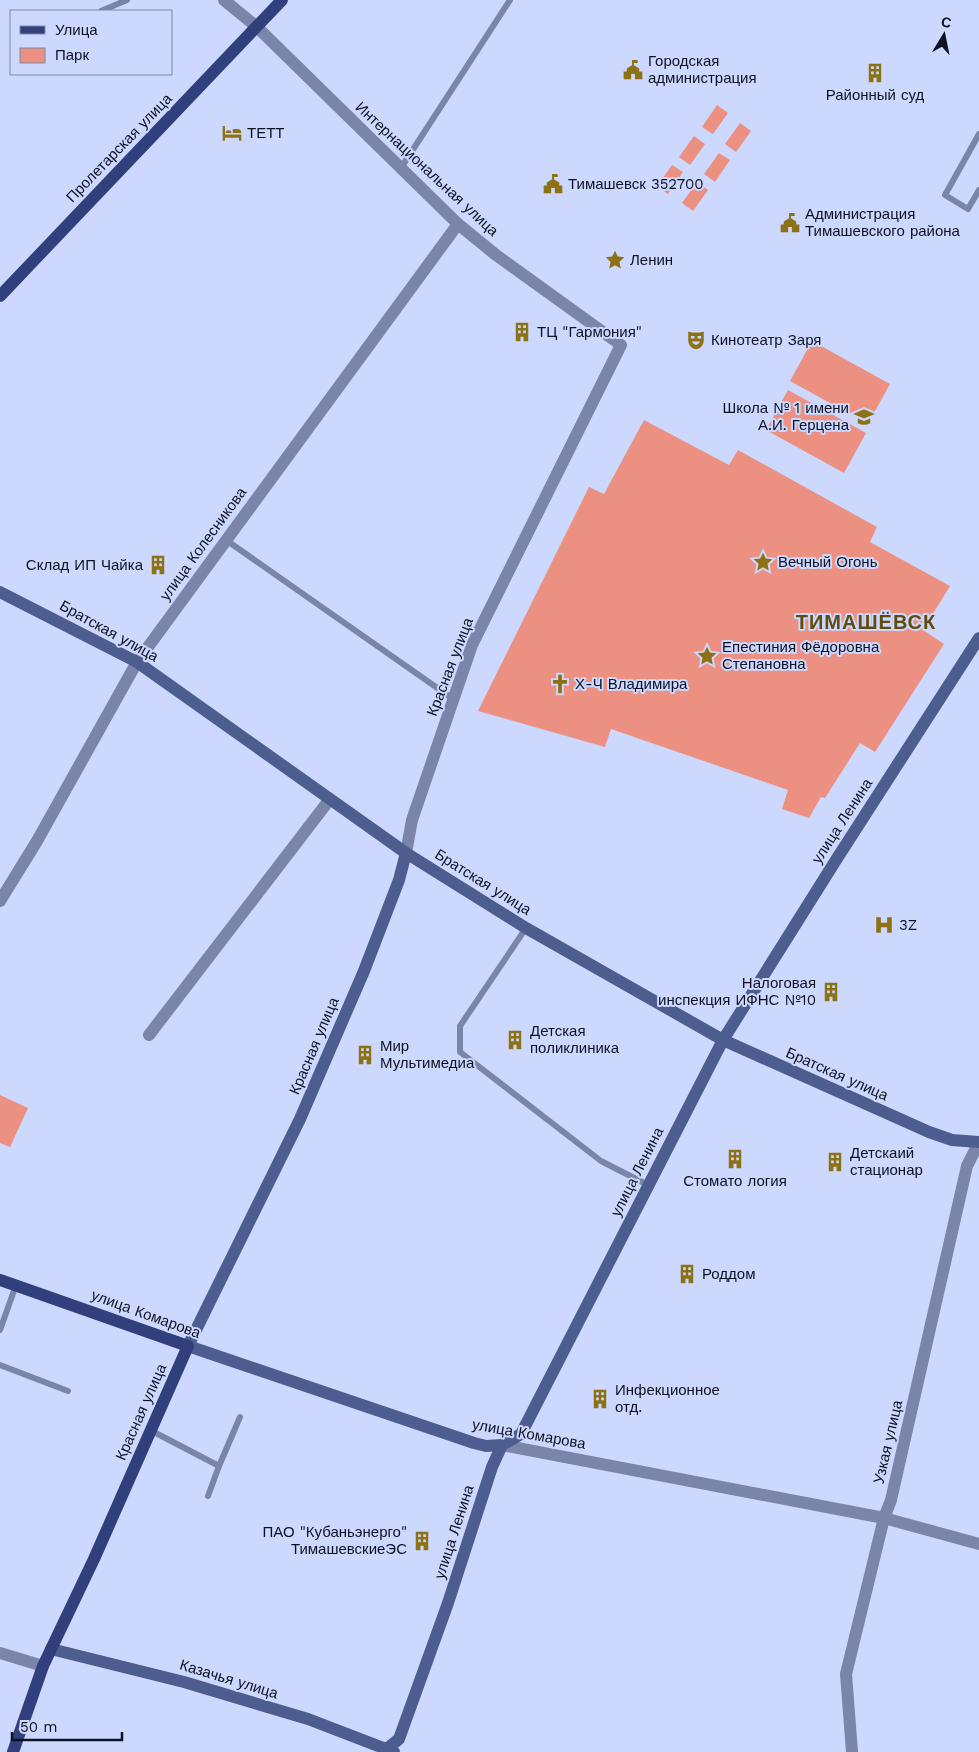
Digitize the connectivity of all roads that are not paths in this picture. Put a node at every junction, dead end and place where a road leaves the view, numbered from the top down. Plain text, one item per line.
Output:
1 (127, 0) edge
2 (224, 0) edge
3 (282, 0) edge
4 (510, 0) edge
5 (103, 10) edge
6 (257, 28) junction
7 (979, 134) edge
8 (401, 168) junction
9 (979, 190) edge
10 (458, 224) junction
11 (0, 296) edge
12 (622, 345) joint
13 (226, 540) junction
14 (0, 592) edge
15 (979, 638) edge
16 (137, 662) junction
17 (454, 699) junction
18 (330, 799) junction
19 (406, 853) junction
20 (0, 901) edge
21 (526, 928) junction
22 (149, 1035) dead end
23 (723, 1040) junction
24 (979, 1142) edge
25 (648, 1185) junction
26 (0, 1280) edge
27 (16, 1284) junction
28 (0, 1330) edge
29 (188, 1346) junction
30 (0, 1365) edge
31 (68, 1391) dead end
32 (240, 1417) dead end
33 (150, 1430) junction
34 (502, 1445) junction
35 (219, 1466) junction
36 (208, 1496) dead end
37 (884, 1518) junction
38 (979, 1544) edge
39 (51, 1649) junction
40 (0, 1653) edge
41 (44, 1666) junction
42 (391, 1750) edge
43 (13, 1752) edge
44 (852, 1752) edge

1 - 5 lane
2 - 6 street, Интернациональная улица
3 - 6 main road, Пролетарская улица
4 - 8 lane
6 - 8 street, Интернациональная улица
6 - 11 main road, Пролетарская улица
7 - 9 lane
8 - 10 street, Интернациональная улица
10 - 12 street, Интернациональная улица
10 - 13 street, улица Колесникова
12 - 17 street, Красная улица
13 - 16 street, улица Колесникова
13 - 17 lane
14 - 16 main road, Братская улица
15 - 23 main road, улица Ленина
16 - 18 main road, Братская улица
16 - 20 street, улица Колесникова
17 - 19 street, Красная улица
18 - 19 main road, Братская улица
18 - 22 street
19 - 21 main road, Братская улица
19 - 29 main road, Красная улица
21 - 23 main road, Братская улица
21 - 25 lane
23 - 24 main road, Братская улица
23 - 25 main road, улица Ленина
24 - 37 street, Узкая улица
25 - 34 main road, улица Ленина
26 - 27 main road, улица Комарова
27 - 28 lane
27 - 29 main road, улица Комарова
29 - 33 main road, Красная улица
29 - 34 main road, улица Комарова
30 - 31 lane
32 - 35 lane
33 - 35 lane
33 - 39 main road, Красная улица
34 - 37 street, улица Комарова
34 - 42 main road, улица Ленина
35 - 36 lane
37 - 38 street, улица Комарова
37 - 44 street, Узкая улица
39 - 41 main road, Красная улица
39 - 42 main road, Казачья улица
40 - 41 street
41 - 43 main road, Красная улица

